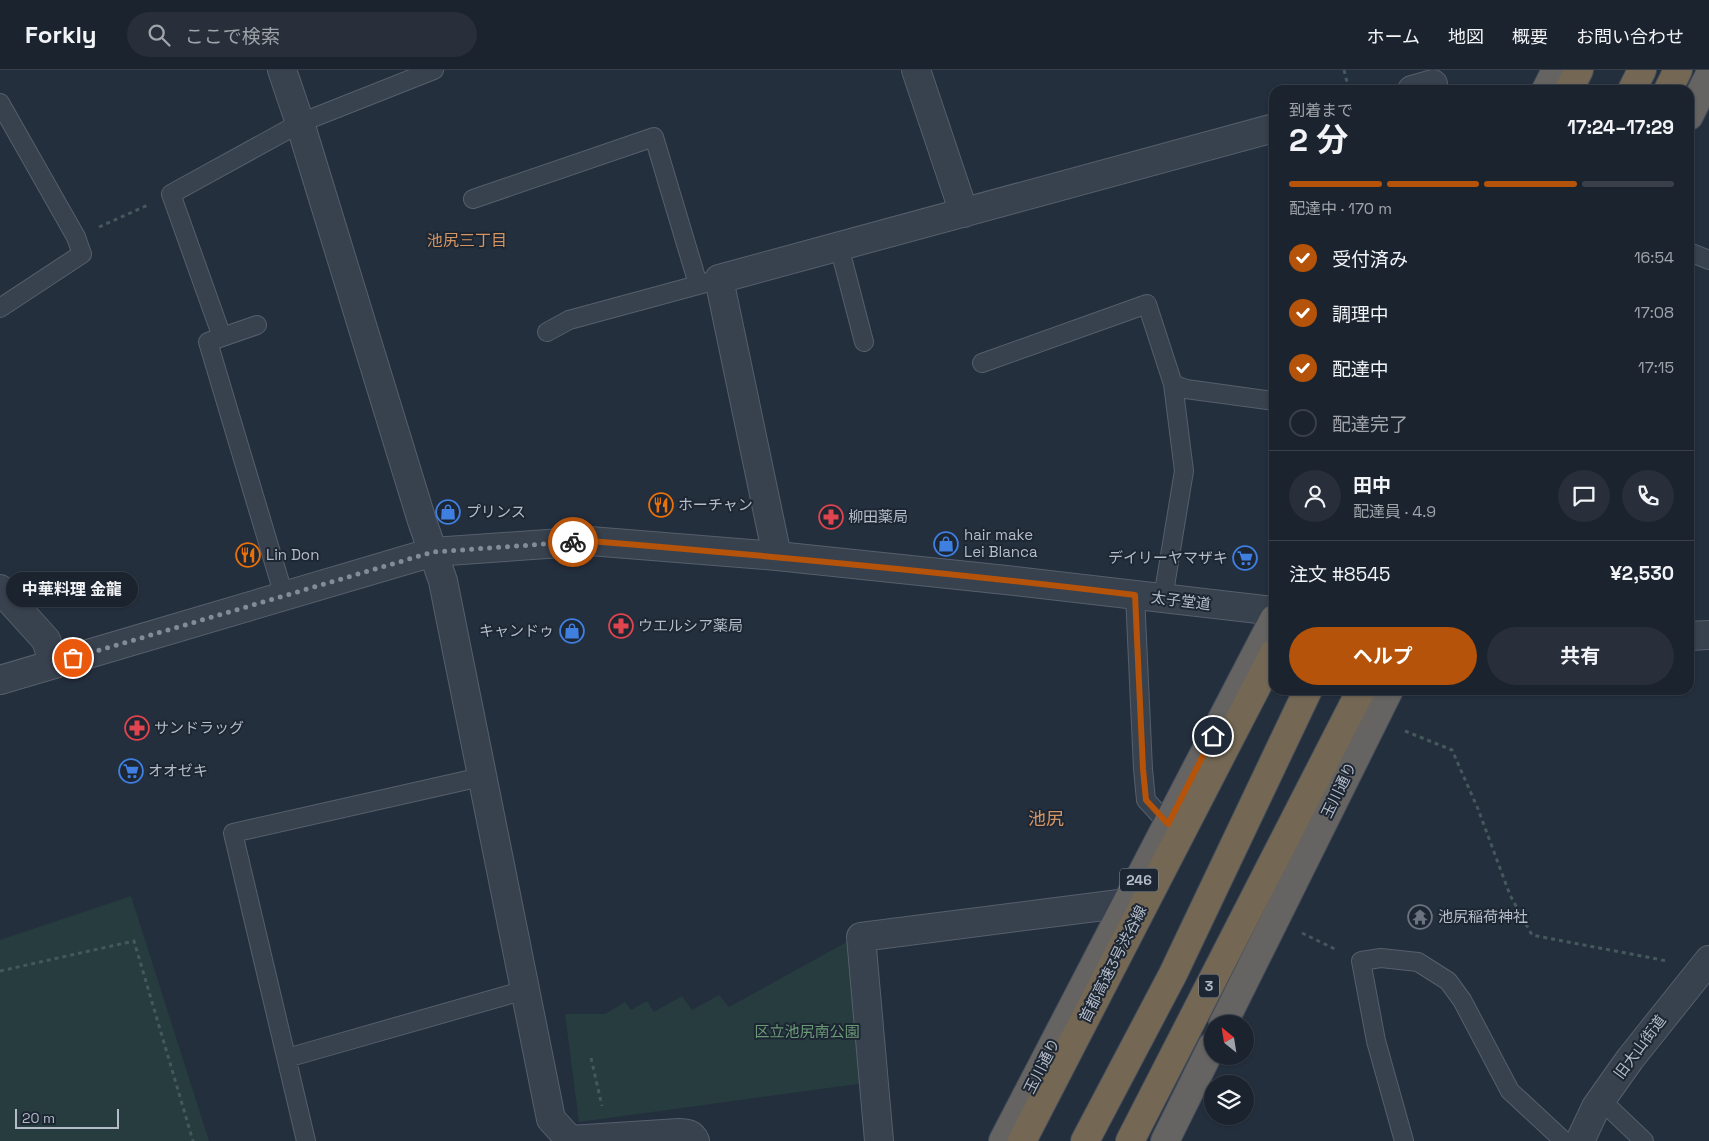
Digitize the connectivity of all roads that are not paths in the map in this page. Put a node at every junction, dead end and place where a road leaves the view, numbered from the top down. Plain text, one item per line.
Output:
1 (282, 70) edge
2 (434, 70) edge
3 (916, 70) edge
4 (1556, 70) edge
5 (1579, 70) edge
6 (1642, 70) edge
7 (1678, 70) edge
8 (1709, 76) edge
9 (1548, 85) edge
10 (1572, 85) edge
11 (1634, 85) edge
12 (1670, 85) edge
13 (0, 103) edge
14 (1694, 106) edge
15 (300, 123) junction
16 (1269, 129) edge
17 (474, 199) dead end
18 (964, 213) junction
19 (839, 246) junction
20 (1694, 254) edge
21 (1709, 260) edge
22 (708, 282) junction
23 (0, 308) edge
24 (256, 325) dead end
25 (547, 332) dead end
26 (222, 337) junction
27 (864, 342) dead end
28 (982, 363) dead end
29 (1173, 384) junction
30 (1269, 400) edge
31 (433, 552) junction
32 (777, 556) junction
33 (0, 589) edge
34 (1135, 595) junction
35 (284, 596) junction
36 (1163, 598) junction
37 (1269, 610) edge
38 (1269, 628) edge
39 (1709, 635) edge
40 (1694, 636) edge
41 (1269, 663) edge
42 (54, 664) junction
43 (0, 680) edge
44 (1306, 695) edge
45 (1345, 695) edge
46 (1358, 695) edge
47 (1386, 695) edge
48 (482, 777) junction
49 (1168, 824) junction
50 (1288, 832) junction
51 (1127, 903) junction
52 (1707, 967) edge
53 (525, 990) junction
54 (1227, 1015) edge
55 (287, 1058) junction
56 (1204, 1062) edge
57 (1601, 1100) junction
58 (306, 1141) edge
59 (696, 1141) edge
60 (879, 1141) edge
61 (1003, 1141) edge
62 (1022, 1141) edge
63 (1085, 1141) edge
64 (1130, 1141) edge
65 (1165, 1141) edge
66 (1404, 1141) edge
67 (1564, 1141) edge
68 (1580, 1141) edge
69 (1644, 1141) edge

1 - 15 street
2 - 15 lane
3 - 18 street
4 - 9 highway
5 - 10 highway
6 - 11 highway
7 - 12 highway
8 - 14 highway
13 - 23 lane
15 - 26 lane
15 - 31 street
16 - 18 street
17 - 22 lane
18 - 19 street
19 - 22 street
19 - 27 lane
20 - 21 lane
22 - 25 lane
22 - 32 street
24 - 26 lane
26 - 35 lane
28 - 29 lane
29 - 30 lane
29 - 36 lane
31 - 32 street, 太子堂道
31 - 35 street, 太子堂道
31 - 48 street
32 - 34 street, 太子堂道
33 - 42 street
34 - 36 street, 太子堂道
34 - 49 lane
35 - 42 street, 太子堂道
36 - 37 street, 太子堂道
38 - 49 highway, 玉川通り / 246
39 - 40 street
41 - 62 highway, 首都高速3号渋谷線
42 - 43 street, 太子堂道
44 - 63 highway
45 - 50 highway
46 - 50 highway, 3
47 - 54 highway, 玉川通り
48 - 53 street
48 - 55 lane
49 - 51 highway, 玉川通り / 246
50 - 64 highway, 3
51 - 60 street
51 - 61 highway, 玉川通り / 246
52 - 57 street, 旧大山街道
53 - 55 lane
53 - 59 street
55 - 58 lane
56 - 65 highway
57 - 68 street, 旧大山街道
57 - 69 lane
66 - 67 lane

